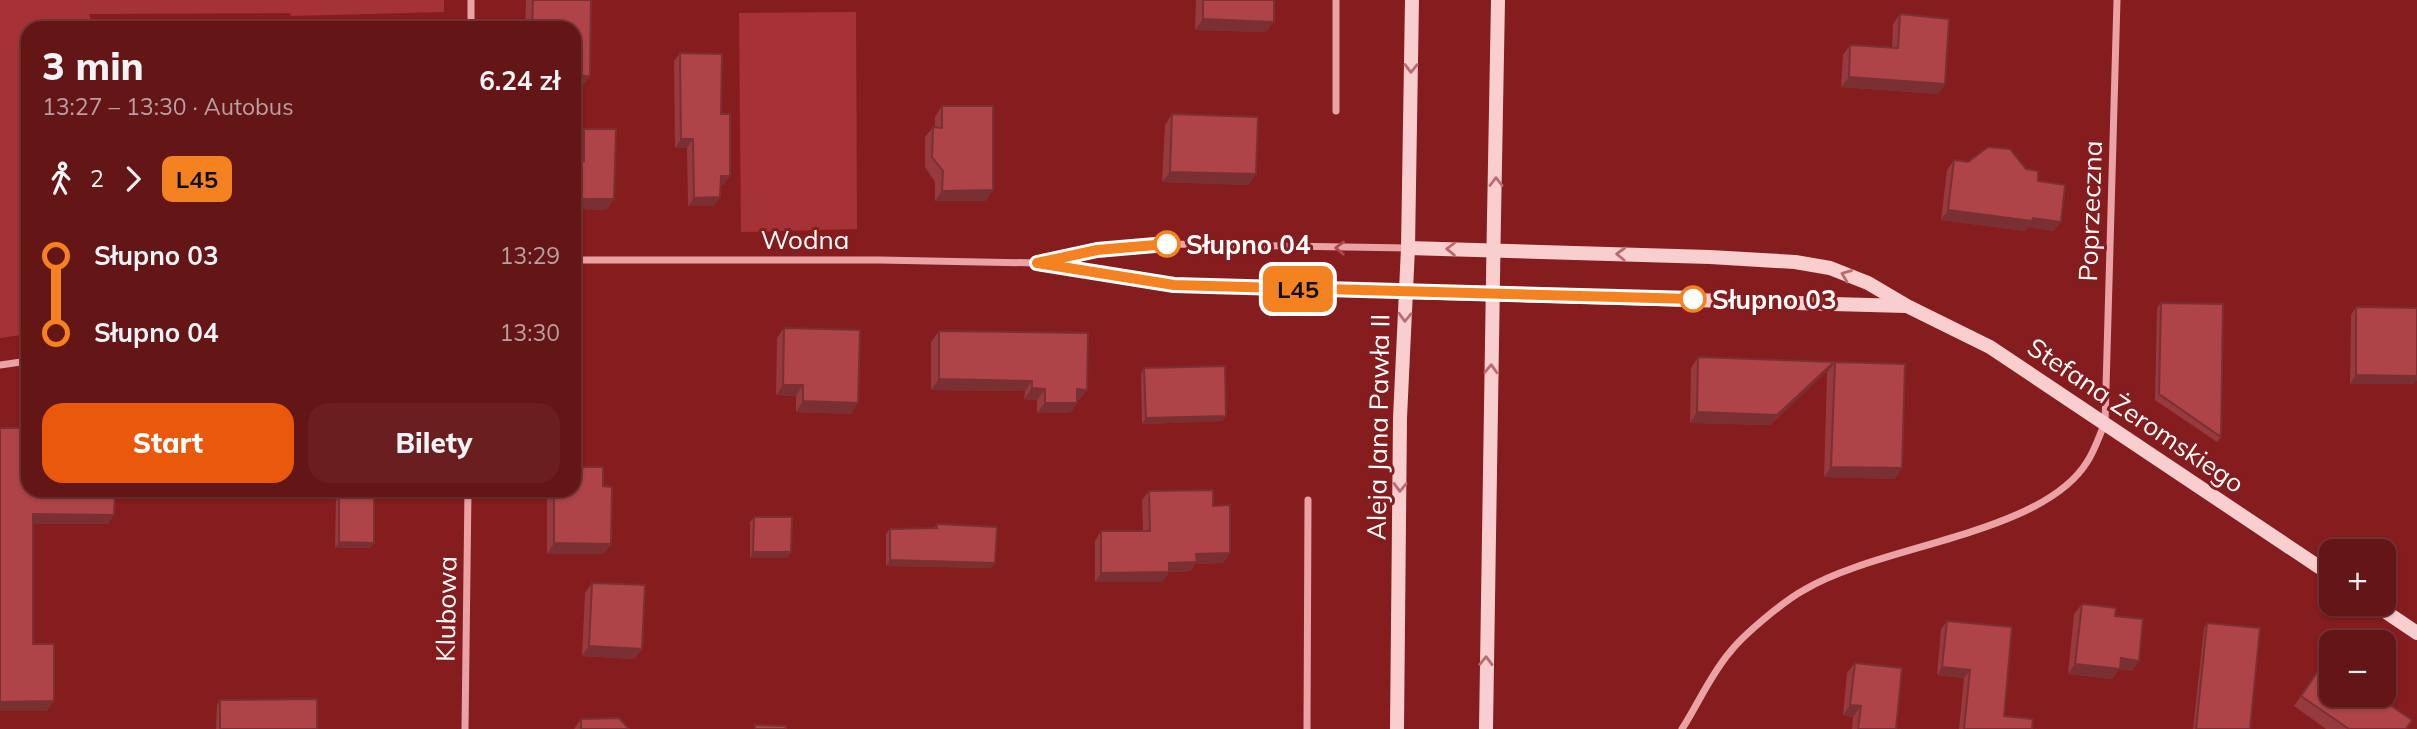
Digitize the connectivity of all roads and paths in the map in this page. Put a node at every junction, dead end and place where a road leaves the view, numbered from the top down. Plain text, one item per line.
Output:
1 (471, 0) edge
2 (1336, 0) edge
3 (1412, 0) edge
4 (1499, 0) edge
5 (2117, 0) edge
6 (471, 21) edge
7 (1336, 111) dead end
8 (1408, 248) junction
9 (1495, 250) junction
10 (581, 260) edge
11 (1037, 263) junction
12 (1406, 292) junction
13 (1494, 294) junction
14 (1907, 306) junction
15 (21, 362) edge
16 (0, 365) edge
17 (2105, 423) junction
18 (468, 497) edge
19 (1308, 500) dead end
20 (2319, 567) edge
21 (2392, 616) edge
22 (2417, 633) edge
23 (466, 729) edge
24 (1307, 729) edge
25 (1397, 729) edge
26 (1486, 729) edge
27 (1682, 729) edge

1 - 6 street
2 - 7 street
3 -> 8 street, Aleja Jana Pawła II
9 -> 4 street
5 - 17 street, Poprzeczna
9 -> 8 street, Stefana Żeromskiego
8 -> 11 street, Wodna
8 - 12 street, Aleja Jana Pawła II
9 - 13 street
14 -> 9 street, Stefana Żeromskiego
10 - 11 street, Wodna
11 - 12 street, Wodna
12 - 13 street, Stefana Żeromskiego
12 -> 25 street, Aleja Jana Pawła II
13 - 14 street, Stefana Żeromskiego
26 -> 13 street
14 - 17 street, Stefana Żeromskiego
15 - 16 street
17 - 20 street, Stefana Żeromskiego
17 - 27 street
18 - 23 street, Klubowa
19 - 24 street
21 - 22 street

